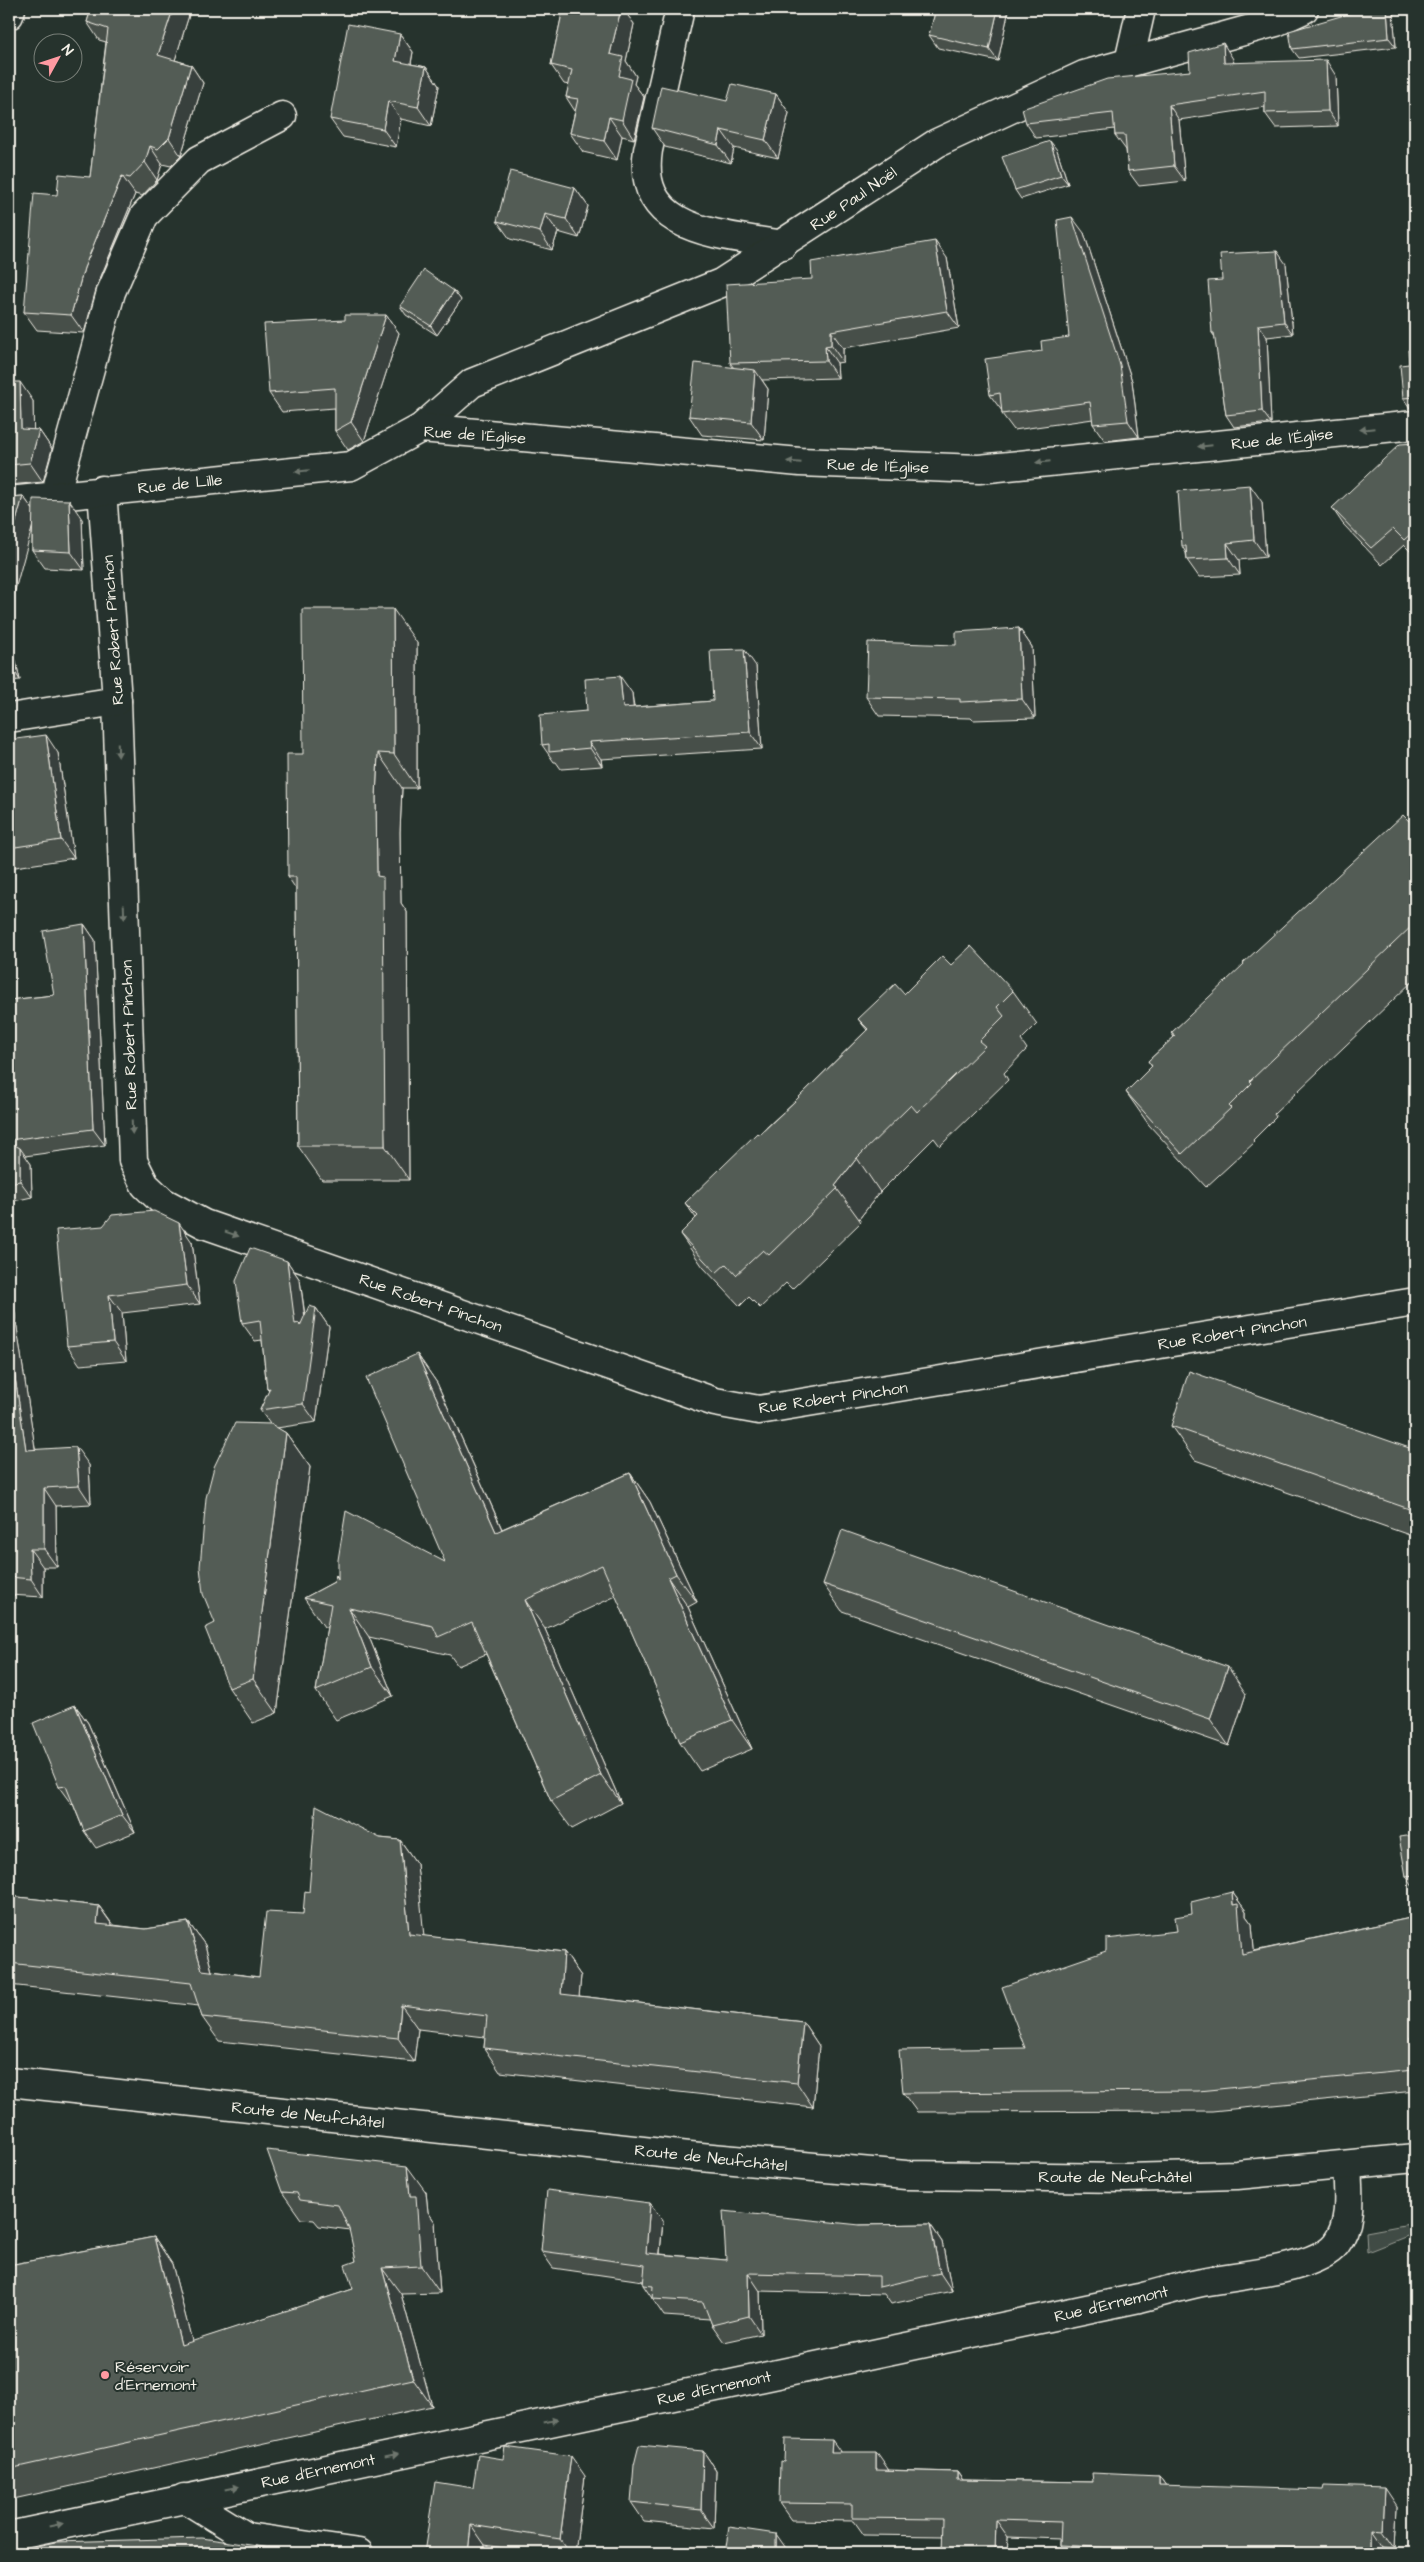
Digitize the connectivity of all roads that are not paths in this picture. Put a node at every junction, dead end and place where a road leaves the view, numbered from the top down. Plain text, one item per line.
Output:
1 (12, 9) edge
2 (680, 9) edge
3 (1141, 9) edge
4 (1304, 9) edge
5 (9, 15) edge
6 (1129, 62) junction
7 (282, 116) dead end
8 (783, 244) junction
9 (1415, 425) edge
10 (421, 428) junction
11 (350, 466) joint
12 (102, 490) junction
13 (55, 496) junction
14 (9, 501) edge
15 (116, 701) junction
16 (9, 718) edge
17 (1415, 1302) edge
18 (9, 2082) edge
19 (1415, 2158) edge
20 (1347, 2166) junction
21 (184, 2498) junction
22 (9, 2536) edge
23 (359, 2553) edge

1 - 5 street
2 - 8 street
3 - 6 street
4 - 6 street, Rue Paul Noël
6 - 8 street, Rue Paul Noël
7 - 13 street
8 - 10 street, Rue Paul Noël
9 -> 10 street, Rue de l'Église
10 - 11 street, Rue de l'Église
11 -> 12 street, Rue de Lille
12 - 13 street, Rue de Lille
12 - 15 street, Rue Robert Pinchon
13 - 14 street, Rue de Lille
15 - 16 street
15 -> 17 street, Rue Robert Pinchon
18 - 20 street, Route de Neufchâtel
19 - 20 street, Route de Neufchâtel
21 -> 20 street, Rue d'Ernemont
22 -> 21 street, Rue d'Ernemont
21 - 23 street

